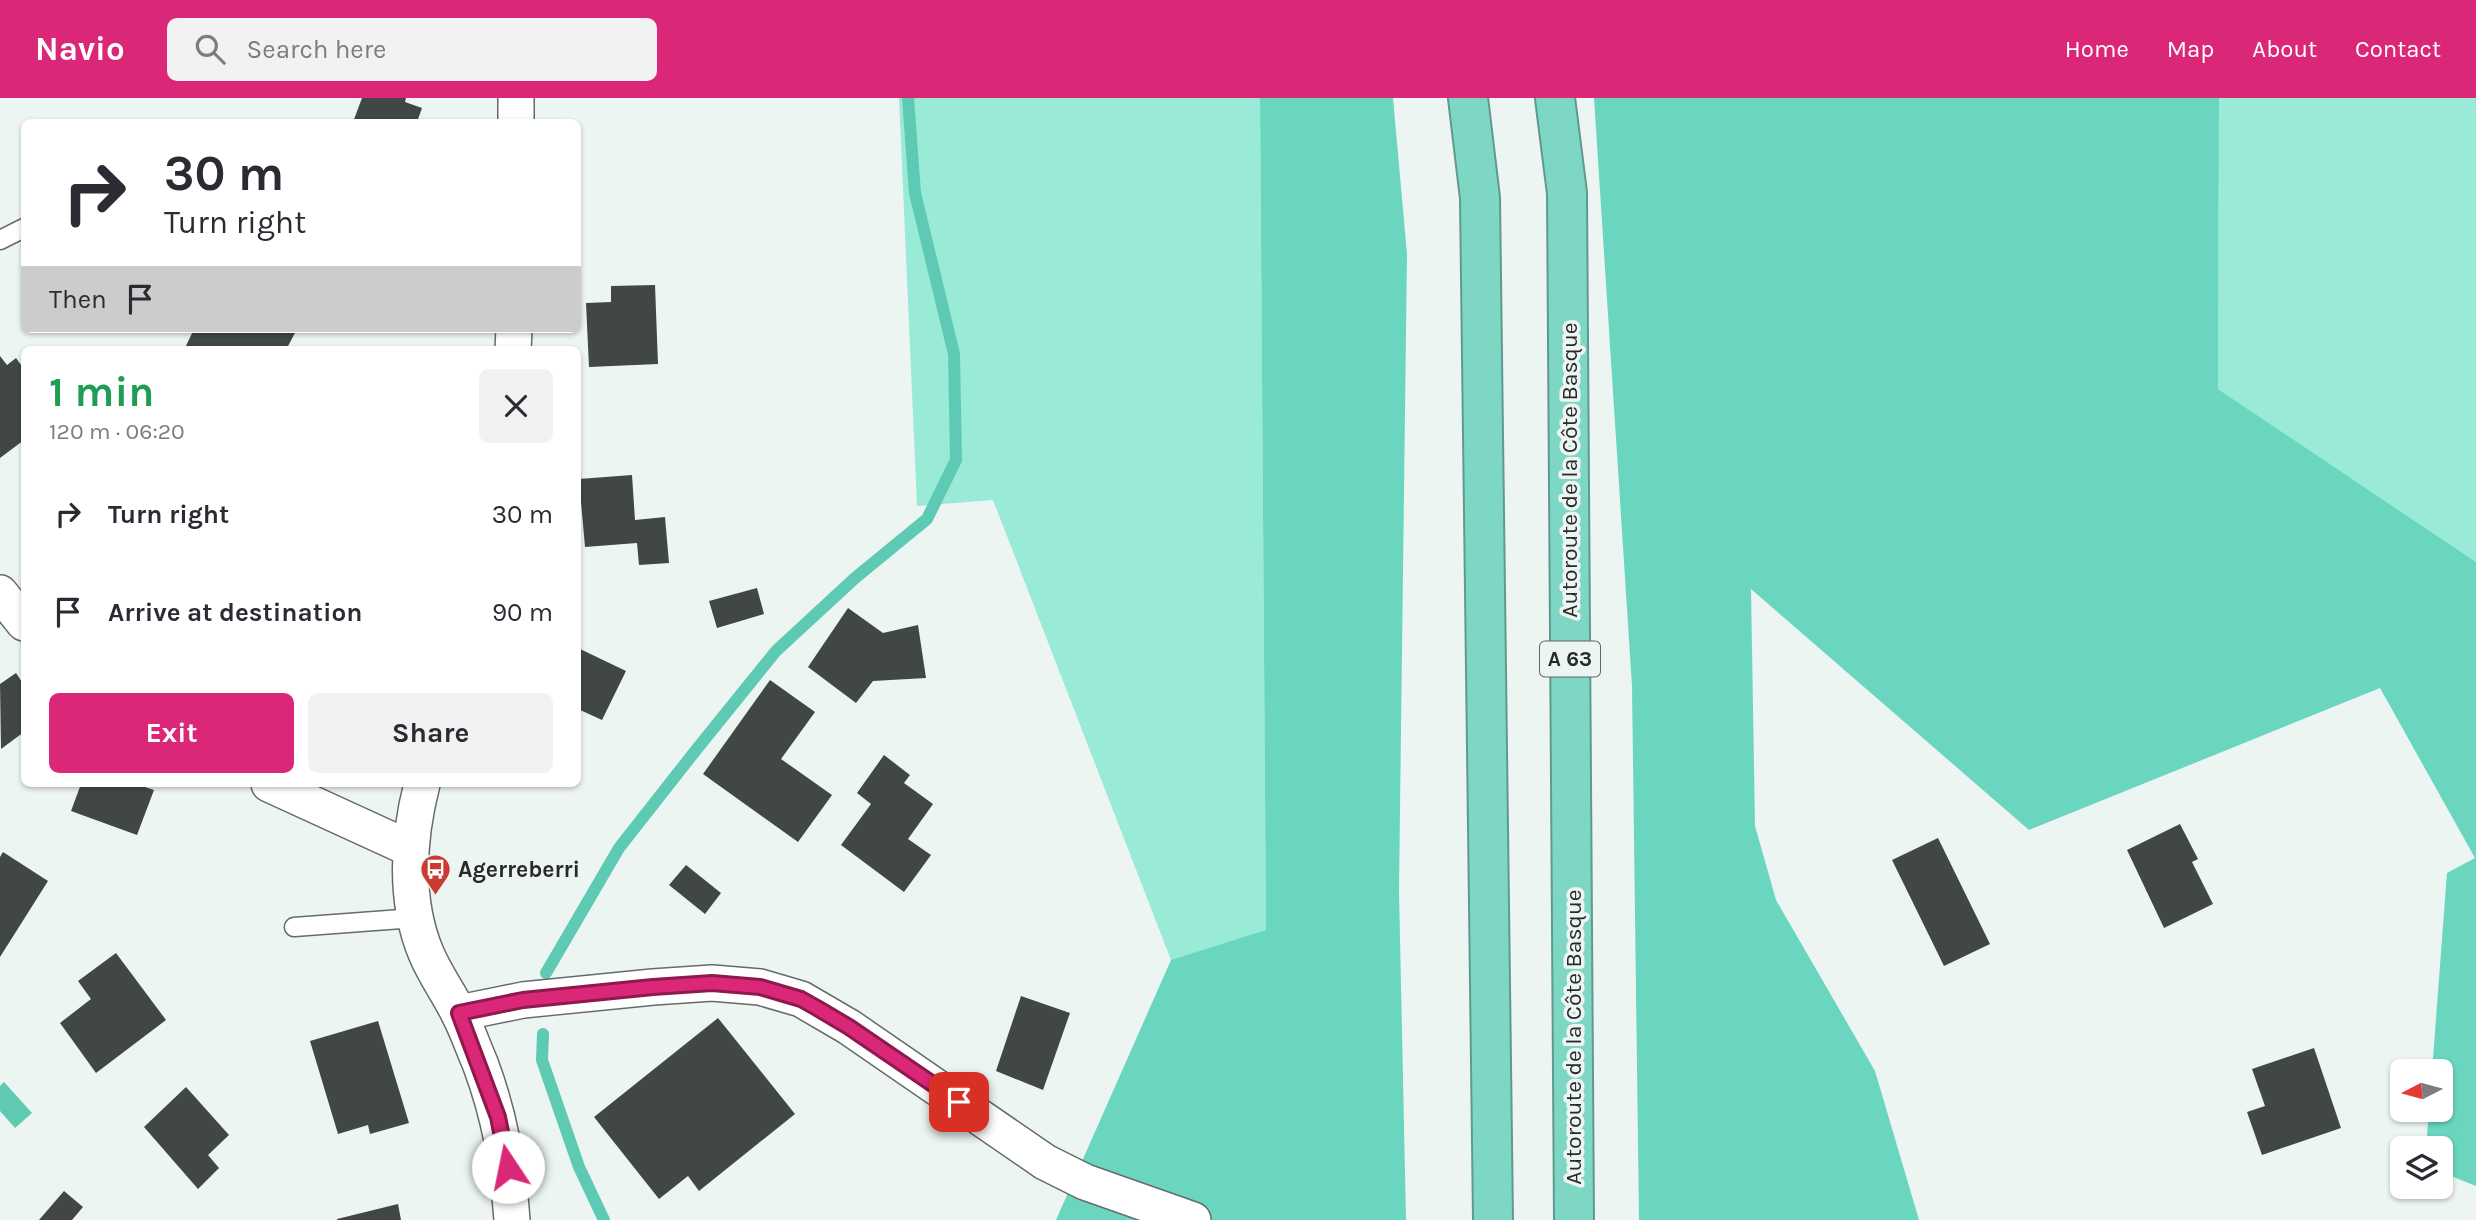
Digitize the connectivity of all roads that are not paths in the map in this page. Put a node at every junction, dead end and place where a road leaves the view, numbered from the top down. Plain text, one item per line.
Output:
1 (516, 98) edge
2 (1468, 98) edge
3 (1555, 98) edge
4 (516, 119) edge
5 (21, 230) edge
6 (0, 240) edge
7 (0, 593) edge
8 (21, 619) edge
9 (276, 787) edge
10 (421, 787) edge
11 (411, 849) junction
12 (415, 918) junction
13 (293, 928) dead end
14 (459, 1013) junction
15 (512, 1220) edge
16 (1193, 1220) edge
17 (1493, 1220) edge
18 (1574, 1220) edge

1 - 4 street
2 - 17 highway
3 - 18 highway, Autoroute de la Côte Basque / A 63
5 - 6 lane
7 - 8 street
9 - 11 street
10 - 11 street
11 - 12 street
12 - 13 lane
12 - 14 street
14 - 15 street
14 - 16 street

